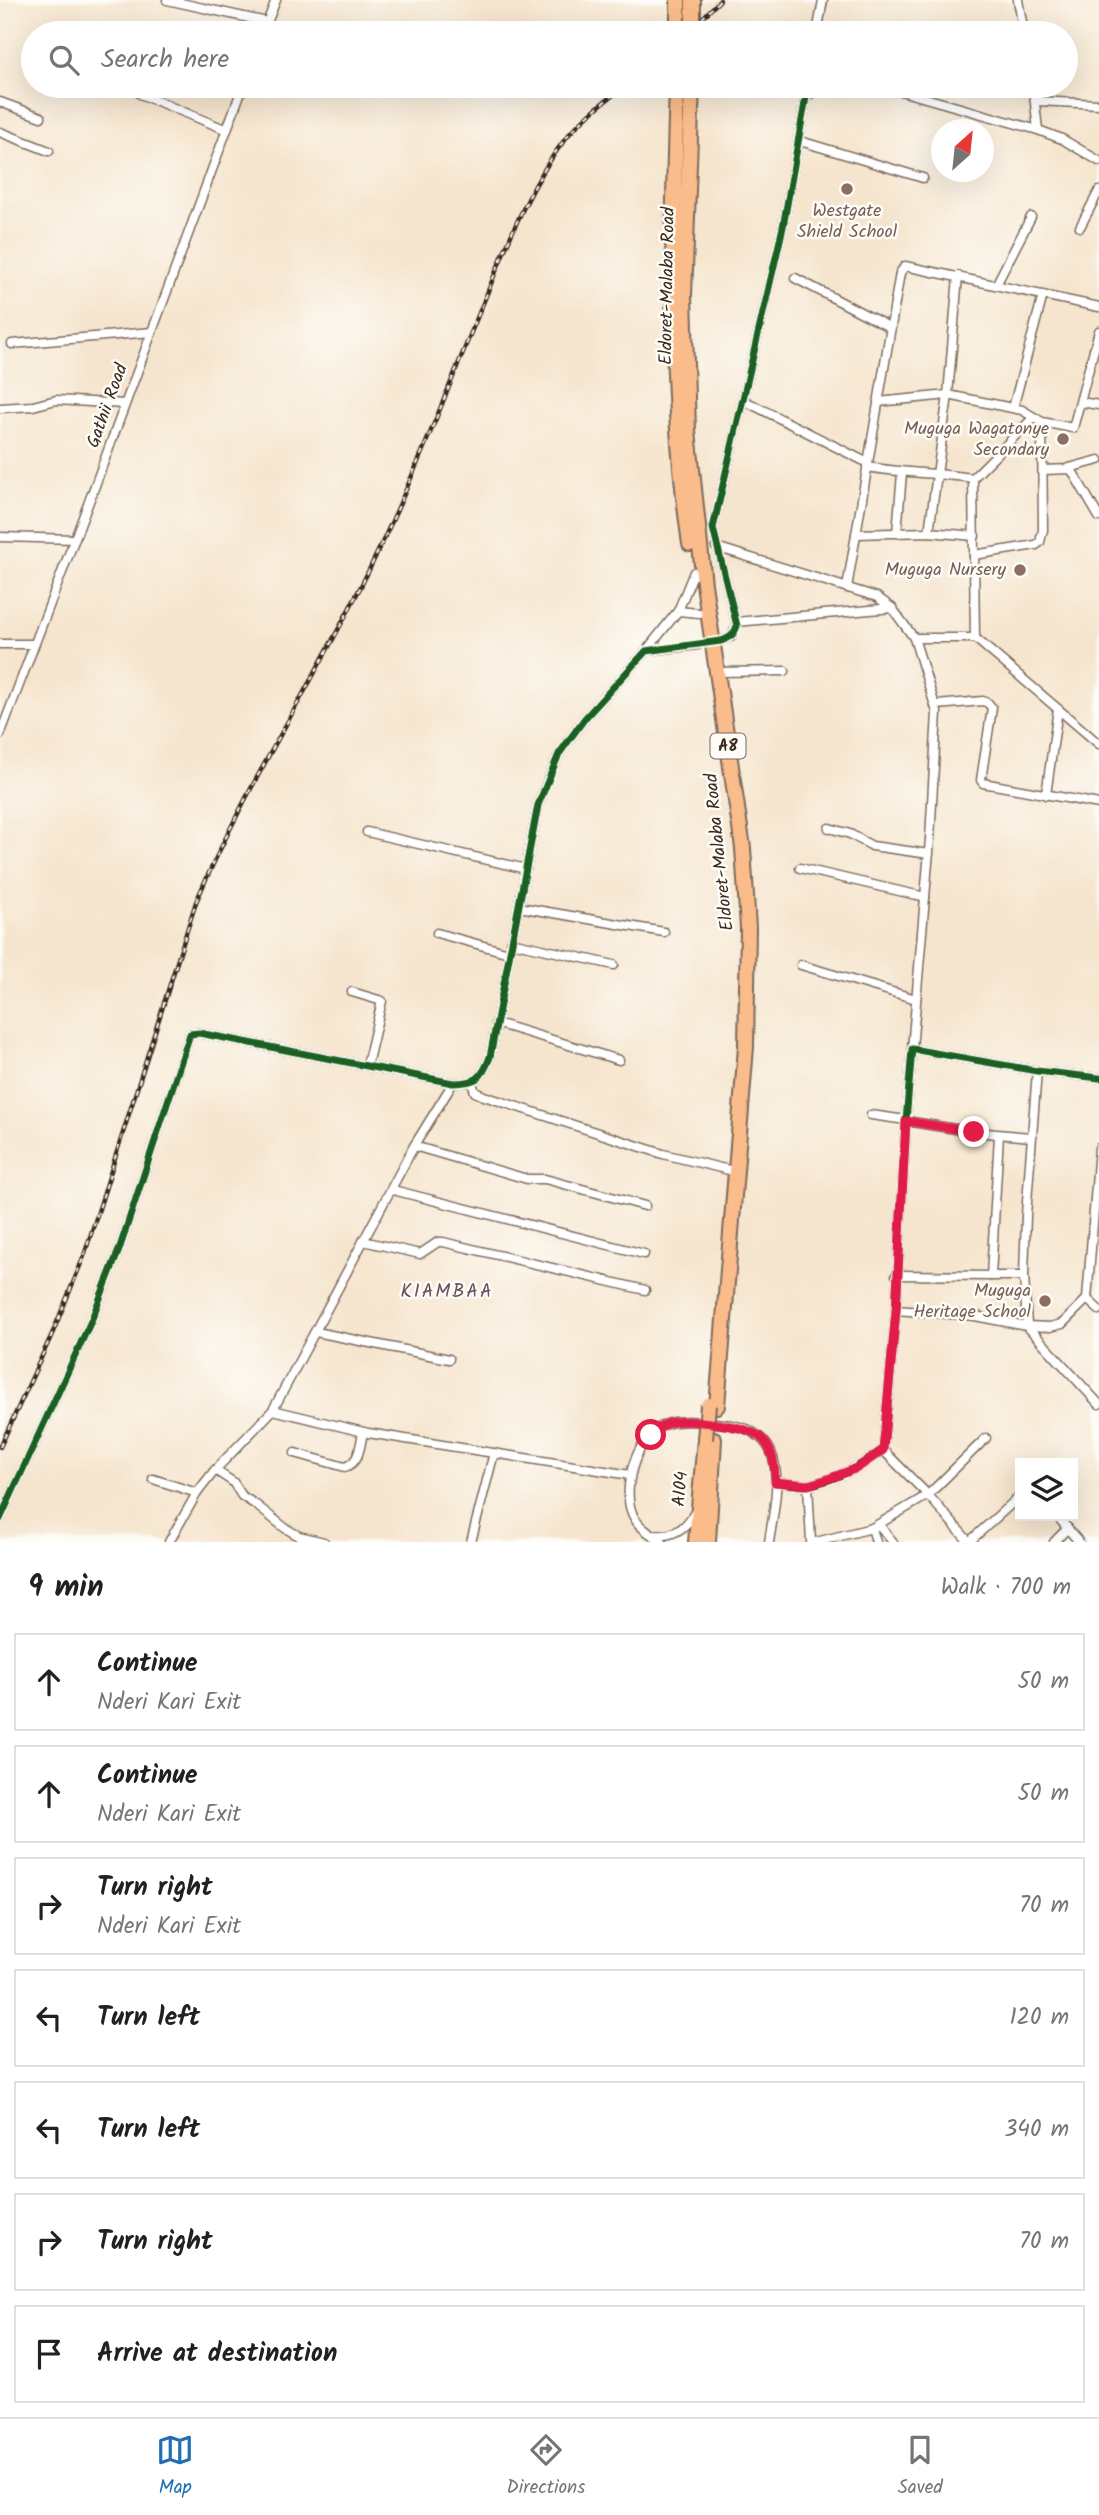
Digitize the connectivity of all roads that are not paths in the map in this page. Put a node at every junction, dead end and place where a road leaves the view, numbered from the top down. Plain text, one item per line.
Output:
1 (167, 0) edge
2 (276, 0) edge
3 (676, 0) edge
4 (693, 0) edge
5 (822, 0) edge
6 (1018, 0) edge
7 (262, 21) edge
8 (267, 21) edge
9 (677, 21) edge
10 (693, 21) edge
11 (819, 21) edge
12 (1022, 21) edge
13 (150, 98) edge
14 (239, 98) edge
15 (677, 98) edge
16 (692, 98) edge
17 (806, 98) edge
18 (925, 98) edge
19 (1035, 98) edge
20 (1036, 101) junction
21 (0, 102) edge
22 (1099, 104) edge
23 (41, 117) dead end
24 (227, 130) junction
25 (1038, 130) junction
26 (0, 131) edge
27 (800, 141) junction
28 (49, 151) dead end
29 (1099, 161) edge
30 (923, 178) dead end
31 (1099, 191) edge
32 (1031, 217) dead end
33 (1080, 227) dead end
34 (958, 276) junction
35 (795, 278) dead end
36 (996, 285) junction
37 (1043, 295) junction
38 (1099, 307) edge
39 (891, 328) junction
40 (1099, 331) edge
41 (152, 332) junction
42 (1098, 341) edge
43 (12, 344) dead end
44 (948, 395) junction
45 (743, 400) junction
46 (878, 402) junction
47 (1082, 402) junction
48 (125, 404) junction
49 (1099, 405) edge
50 (0, 408) edge
51 (1013, 408) junction
52 (1032, 418) junction
53 (1042, 422) junction
54 (1099, 460) edge
55 (868, 465) junction
56 (1069, 468) junction
57 (1043, 470) junction
58 (902, 473) junction
59 (938, 474) junction
60 (973, 478) junction
61 (1099, 517) edge
62 (929, 532) junction
63 (897, 533) junction
64 (856, 534) junction
65 (975, 536) junction
66 (0, 537) edge
67 (75, 538) junction
68 (716, 547) junction
69 (974, 555) junction
70 (699, 578) junction
71 (725, 579) junction
72 (847, 588) junction
73 (892, 608) junction
74 (678, 611) junction
75 (699, 613) junction
76 (736, 622) junction
77 (914, 638) junction
78 (975, 638) junction
79 (721, 641) dead end
80 (0, 643) edge
81 (34, 644) junction
82 (698, 645) dead end
83 (646, 651) junction
84 (785, 671) dead end
85 (717, 672) junction
86 (937, 705) junction
87 (1058, 709) junction
88 (0, 735) edge
89 (1099, 744) edge
90 (1046, 795) junction
91 (1099, 804) edge
92 (829, 828) dead end
93 (367, 832) dead end
94 (929, 854) junction
95 (800, 868) dead end
96 (526, 869) junction
97 (925, 897) junction
98 (519, 907) junction
99 (664, 932) dead end
100 (437, 933) dead end
101 (511, 942) junction
102 (509, 953) junction
103 (614, 965) dead end
104 (801, 965) dead end
105 (352, 992) dead end
106 (916, 999) junction
107 (496, 1023) junction
108 (912, 1049) junction
109 (619, 1060) dead end
110 (367, 1065) junction
111 (1037, 1071) junction
112 (1099, 1078) edge
113 (453, 1083) junction
114 (471, 1083) junction
115 (872, 1115) dead end
116 (906, 1120) junction
117 (999, 1135) junction
118 (1031, 1137) junction
119 (414, 1146) junction
120 (1099, 1148) edge
121 (729, 1170) junction
122 (393, 1190) junction
123 (645, 1206) dead end
124 (363, 1241) junction
125 (644, 1254) dead end
126 (1095, 1266) edge
127 (896, 1275) junction
128 (990, 1276) junction
129 (1024, 1276) junction
130 (645, 1290) dead end
131 (1087, 1299) junction
132 (1099, 1310) edge
133 (896, 1311) junction
134 (1027, 1326) junction
135 (316, 1332) junction
136 (449, 1359) dead end
137 (1099, 1404) edge
138 (713, 1406) junction
139 (273, 1410) junction
140 (363, 1432) junction
141 (986, 1438) dead end
142 (710, 1439) junction
143 (883, 1450) junction
144 (295, 1453) dead end
145 (494, 1453) junction
146 (215, 1470) junction
147 (630, 1475) junction
148 (153, 1479) dead end
149 (775, 1482) junction
150 (808, 1485) junction
151 (197, 1493) junction
152 (928, 1495) junction
153 (700, 1501) junction
154 (1015, 1501) edge
155 (0, 1519) edge
156 (1062, 1521) edge
157 (876, 1527) junction
158 (1068, 1528) junction
159 (652, 1535) junction
160 (169, 1542) edge
161 (324, 1542) edge
162 (471, 1542) edge
163 (662, 1542) edge
164 (705, 1542) edge
165 (769, 1542) edge
166 (813, 1542) edge
167 (876, 1542) edge
168 (893, 1542) edge
169 (969, 1542) edge
170 (1054, 1542) edge
171 (1079, 1542) edge

1 - 7 street
2 - 8 street
3 - 9 highway
4 - 10 highway, bridge
5 - 11 street
6 - 12 street
13 - 24 street
14 - 24 street, Gathii Road
15 - 70 highway, Eldoret-Malaba Road / A8
16 - 70 highway, Eldoret-Malaba Road / A8
17 - 27 street
18 - 25 street
19 - 20 street
20 - 22 street
20 - 25 street
21 - 23 street
24 - 41 street, Gathii Road
25 - 29 street
26 - 28 street
27 - 30 street
27 - 45 street
31 - 33 street
32 - 36 street
34 - 36 street
34 - 39 street
34 - 44 street
35 - 39 street
36 - 37 street
37 - 38 street
37 - 51 street
39 - 46 street
40 - 42 street
41 - 43 street
41 - 48 street, Gathii Road
42 - 47 street
44 - 46 street
44 - 51 street
44 - 59 street
45 - 55 street
45 - 68 street
46 - 55 street
47 - 49 street
47 - 53 street
48 - 50 street
48 - 67 street, Gathii Road
51 - 52 street
52 - 53 street
52 - 60 street
53 - 57 street
54 - 56 street
55 - 58 street
55 - 64 street
56 - 57 street
56 - 61 street
57 - 69 street
58 - 59 street
58 - 63 street
59 - 60 street
59 - 62 street
60 - 65 street
62 - 63 street
62 - 65 street
63 - 64 street
64 - 72 street
65 - 69 street
66 - 67 street
67 - 81 street, Gathii Road
68 - 71 street
68 - 72 street
69 - 78 street
70 - 71 street
70 - 74 street
70 - 75 highway, Eldoret-Malaba Road / A8
70 - 85 highway, Eldoret-Malaba Road / A8
71 - 76 street
72 - 73 street
73 - 76 street
73 - 77 street
74 - 75 street
74 - 83 street
75 - 121 highway, Eldoret-Malaba Road / A8
76 - 79 street
77 - 78 street
77 - 86 street
78 - 87 street
80 - 81 street
81 - 88 street, Gathii Road
82 - 83 street
83 - 96 street
84 - 85 street
85 - 138 highway, Eldoret-Malaba Road / A8
86 - 90 street
86 - 94 street
87 - 89 street
87 - 90 street
90 - 91 street
92 - 94 street
93 - 96 street
94 - 97 street
95 - 97 street
96 - 98 street
97 - 106 street
98 - 99 street
98 - 101 street
100 - 102 street
101 - 102 street
101 - 103 street
102 - 107 street
104 - 106 street
105 - 110 street
106 - 108 street
107 - 109 street
107 - 114 street
108 - 111 street
108 - 116 street
110 - 113 street
110 - 155 street
111 - 112 street
111 - 118 street
113 - 114 street
113 - 119 street
114 - 121 street
115 - 116 street
116 - 117 street
116 - 127 street
117 - 118 street
117 - 128 street
118 - 129 street
119 - 122 street
119 - 123 street
120 - 126 street
121 - 138 highway, Eldoret-Malaba Road / A8
122 - 124 street
122 - 125 street
124 - 130 street
124 - 135 street
126 - 131 street
127 - 128 street
127 - 133 street
128 - 129 street
129 - 134 street
131 - 132 street
131 - 134 street
133 - 134 street
133 - 143 street
134 - 137 street
135 - 136 street
135 - 139 street
138 - 142 highway, A8, bridge
139 - 140 street
139 - 146 street
140 - 144 street
140 - 145 street
141 - 152 street
142 - 153 highway, A104 / A8
142 - 164 highway, A8
143 - 150 street
143 - 152 street
145 - 147 street
145 - 162 street
146 - 151 street
146 - 161 street
147 - 149 street
147 - 159 street
148 - 151 street
149 - 150 street
149 - 165 street
150 - 166 street
151 - 160 street
152 - 157 street
152 - 169 street
153 - 159 street
153 - 164 highway, A104 / A8
154 - 169 street
156 - 158 street
157 - 166 street
157 - 167 street
157 - 168 street
158 - 170 street
158 - 171 street
159 - 163 street

